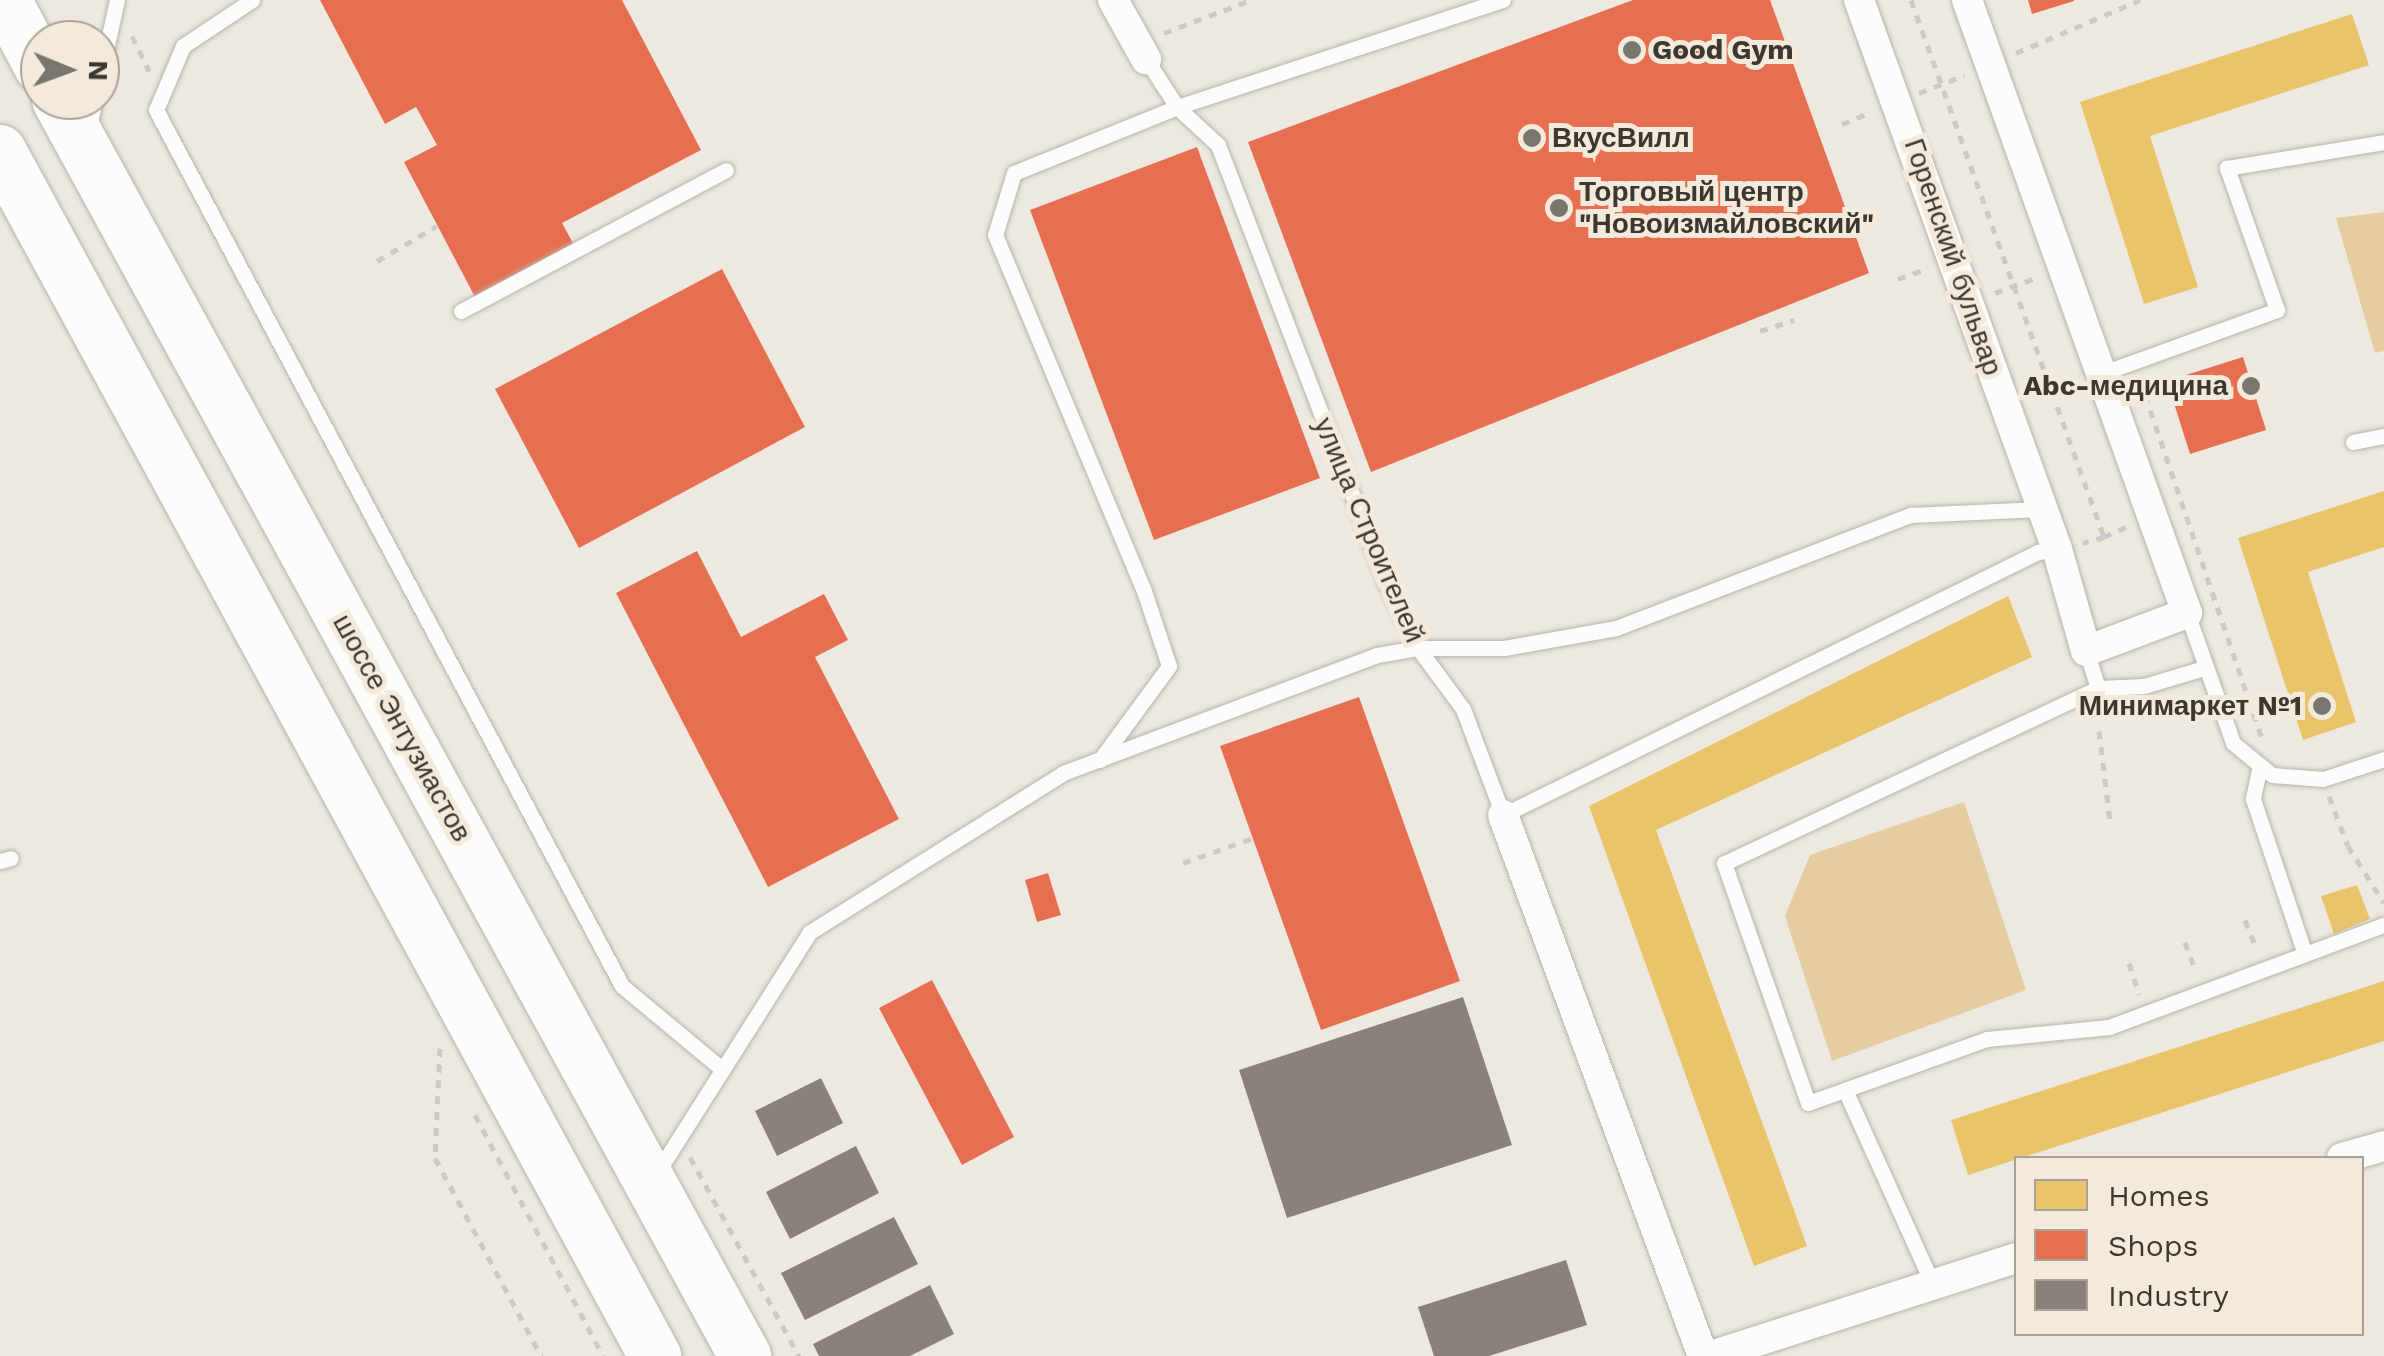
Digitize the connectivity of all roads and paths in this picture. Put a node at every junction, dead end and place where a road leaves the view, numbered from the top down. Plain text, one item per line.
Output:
1 (6, 0) edge
2 (252, 0) edge
3 (1113, 0) edge
4 (1250, 0) edge
5 (1504, 0) edge
6 (1859, 0) edge
7 (1911, 0) edge
8 (1967, 0) edge
9 (2140, 0) edge
10 (20, 27) edge
11 (131, 33) dead end
12 (2009, 56) dead end
13 (1146, 59) junction
14 (1977, 71) dead end
15 (1942, 84) junction
16 (1919, 93) dead end
17 (161, 95) junction
18 (1177, 107) junction
19 (1876, 110) dead end
20 (1842, 124) dead end
21 (90, 125) edge
22 (2384, 142) edge
23 (0, 151) edge
24 (726, 170) dead end
25 (437, 226) dead end
26 (376, 261) dead end
27 (1933, 266) dead end
28 (2035, 278) dead end
29 (1898, 280) dead end
30 (2016, 285) junction
31 (461, 311) dead end
32 (1794, 320) dead end
33 (1760, 331) dead end
34 (2134, 363) junction
35 (2103, 373) junction
36 (2384, 436) edge
37 (2353, 442) dead end
38 (2040, 509) junction
39 (2134, 524) dead end
40 (2104, 537) junction
41 (2070, 546) junction
42 (2187, 613) junction
43 (1418, 648) junction
44 (2086, 650) junction
45 (2204, 668) junction
46 (2098, 688) junction
47 (2099, 731) dead end
48 (2384, 759) edge
49 (1100, 762) junction
50 (2260, 765) junction
51 (2323, 780) junction
52 (1503, 816) junction
53 (2110, 820) dead end
54 (1253, 838) dead end
55 (1183, 863) dead end
56 (2384, 903) edge
57 (2245, 920) dead end
58 (2384, 925) edge
59 (2185, 942) dead end
60 (2305, 954) junction
61 (2129, 964) dead end
62 (2265, 969) junction
63 (2204, 992) junction
64 (2146, 1013) junction
65 (448, 1065) dead end
66 (724, 1070) junction
67 (1845, 1090) junction
68 (467, 1099) dead end
69 (2384, 1146) edge
70 (2349, 1156) edge
71 (666, 1160) junction
72 (2014, 1259) edge
73 (1932, 1284) junction
74 (540, 1356) edge
75 (603, 1356) edge
76 (655, 1356) edge
77 (745, 1356) edge
78 (799, 1356) edge
79 (1707, 1356) edge

1 - 10 highway
2 - 17 lane
3 - 13 street, улица Строителей
4 - 13 path
5 - 18 lane
6 - 38 street, Горенский бульвар
7 - 15 path
8 - 35 street
9 - 12 path
11 - 17 path
13 - 18 lane, улица Строителей
14 - 15 path
15 - 16 path
15 - 30 path
17 - 66 lane
18 - 43 lane, улица Строителей
18 - 49 lane
19 - 20 path
21 - 71 highway, шоссе Энтузиастов
22 - 34 lane
23 - 76 highway
24 - 31 lane
25 - 26 path
27 - 29 path
28 - 30 path
30 - 40 path
32 - 33 path
34 - 35 lane
34 - 50 path
35 - 42 street
36 - 37 lane
38 - 41 street, Горенский бульвар
38 - 43 lane
39 - 40 path
40 - 41 path
41 - 44 street, Горенский бульвар
41 - 52 lane
42 - 44 street
42 - 45 lane
43 - 49 lane
43 - 52 lane, улица Строителей
44 - 46 lane
45 - 46 lane
45 - 50 lane
46 - 67 lane
47 - 53 path
48 - 51 lane
49 - 66 lane
50 - 51 lane
50 - 60 lane
51 - 56 path
52 - 79 street, улица Строителей
54 - 55 path
57 - 62 path
58 - 60 lane
59 - 63 path
60 - 62 lane
61 - 64 path
62 - 63 lane
63 - 64 lane
64 - 67 lane
65 - 74 path
66 - 71 lane
67 - 73 lane
68 - 75 path
69 - 70 street
71 - 77 highway, шоссе Энтузиастов
71 - 78 path
72 - 73 street, улица Строителей
73 - 79 street, улица Строителей

